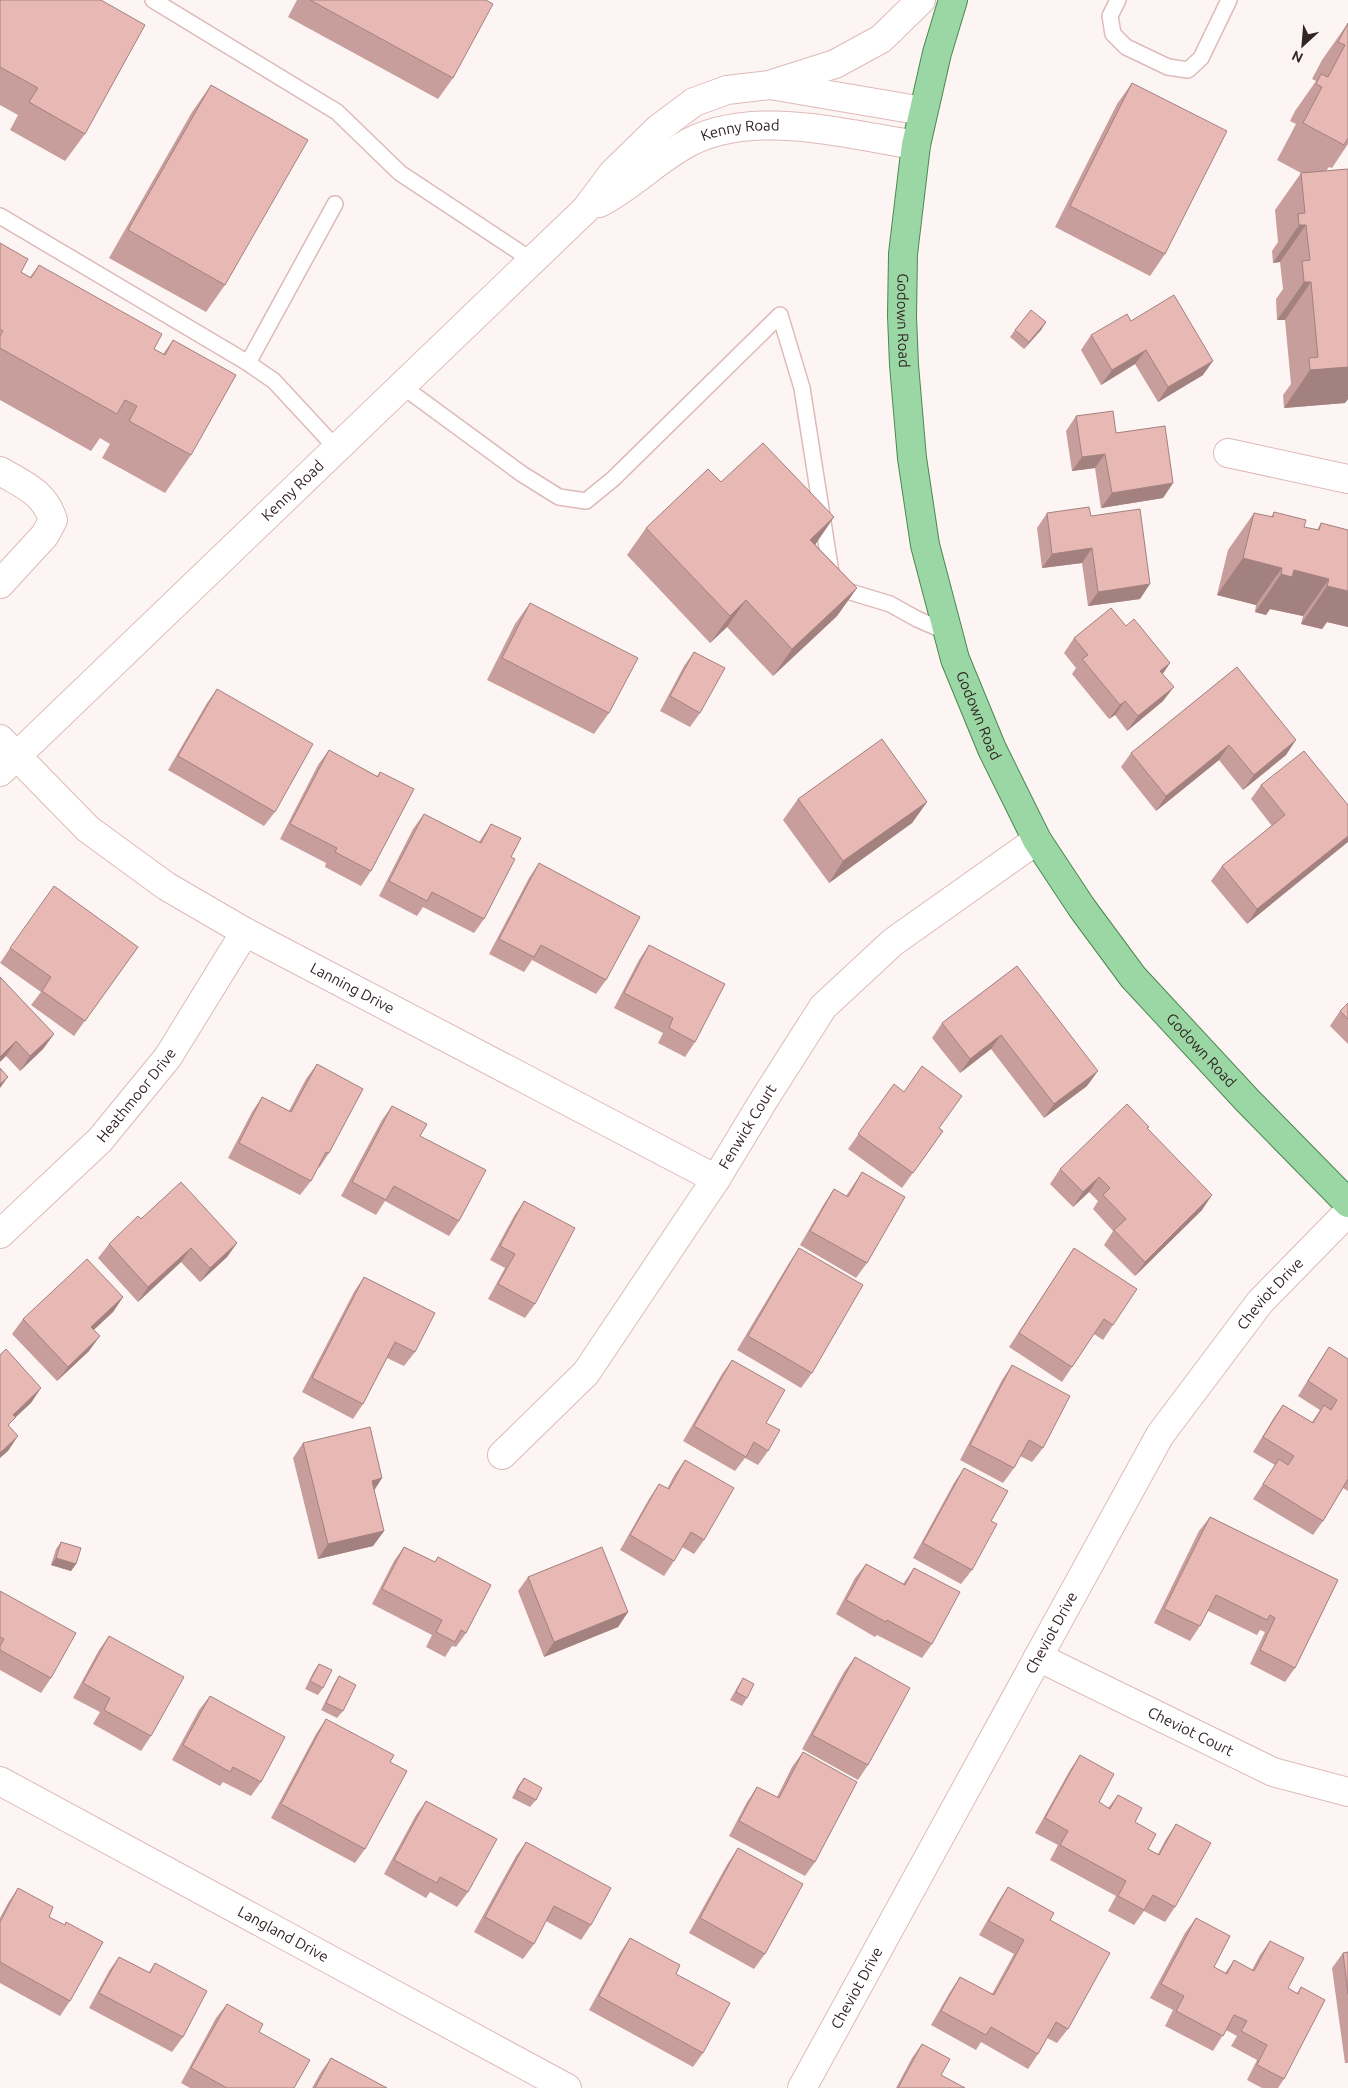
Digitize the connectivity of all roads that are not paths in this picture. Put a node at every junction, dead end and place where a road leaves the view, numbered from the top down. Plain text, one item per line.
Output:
1 (153, 0) edge
2 (921, 0) edge
3 (953, 0) edge
4 (1118, 0) edge
5 (1229, 0) edge
6 (770, 85) junction
7 (923, 111) junction
8 (916, 145) junction
9 (335, 204) dead end
10 (586, 209) junction
11 (0, 216) edge
12 (533, 261) junction
13 (248, 363) junction
14 (402, 386) junction
15 (337, 449) junction
16 (1228, 453) dead end
17 (0, 471) edge
18 (1348, 479) edge
19 (0, 584) edge
20 (949, 633) junction
21 (6, 755) edge
22 (1037, 840) junction
23 (245, 932) junction
24 (716, 1179) junction
25 (1348, 1203) edge
26 (1348, 1212) edge
27 (0, 1234) edge
28 (502, 1455) dead end
29 (1038, 1657) junction
30 (0, 1781) edge
31 (1348, 1792) edge
32 (567, 2088) edge
33 (802, 2088) edge

1 - 12 lane
2 - 6 street, Kenny Road
3 - 7 main road
4 - 5 lane
6 - 7 street, Kenny Road
6 - 10 street, Kenny Road
7 - 8 main road, Godown Road
8 - 10 street, Kenny Road
8 - 20 main road, Godown Road
9 - 13 lane
10 - 12 street, Kenny Road
11 - 13 lane
12 - 14 street, Kenny Road
13 - 15 lane
14 - 15 street, Kenny Road
14 - 20 lane
15 - 21 street, Kenny Road
16 - 18 street
17 - 19 street
20 - 22 main road, Godown Road
21 - 23 street, Lanning Drive
22 - 24 street, Fenwick Court
22 - 25 main road, Godown Road
23 - 24 street, Lanning Drive
23 - 27 street, Heathmoor Drive
24 - 28 street, Fenwick Court
26 - 29 street, Cheviot Drive
29 - 31 street, Cheviot Court
29 - 33 street, Cheviot Drive
30 - 32 street, Langland Drive

